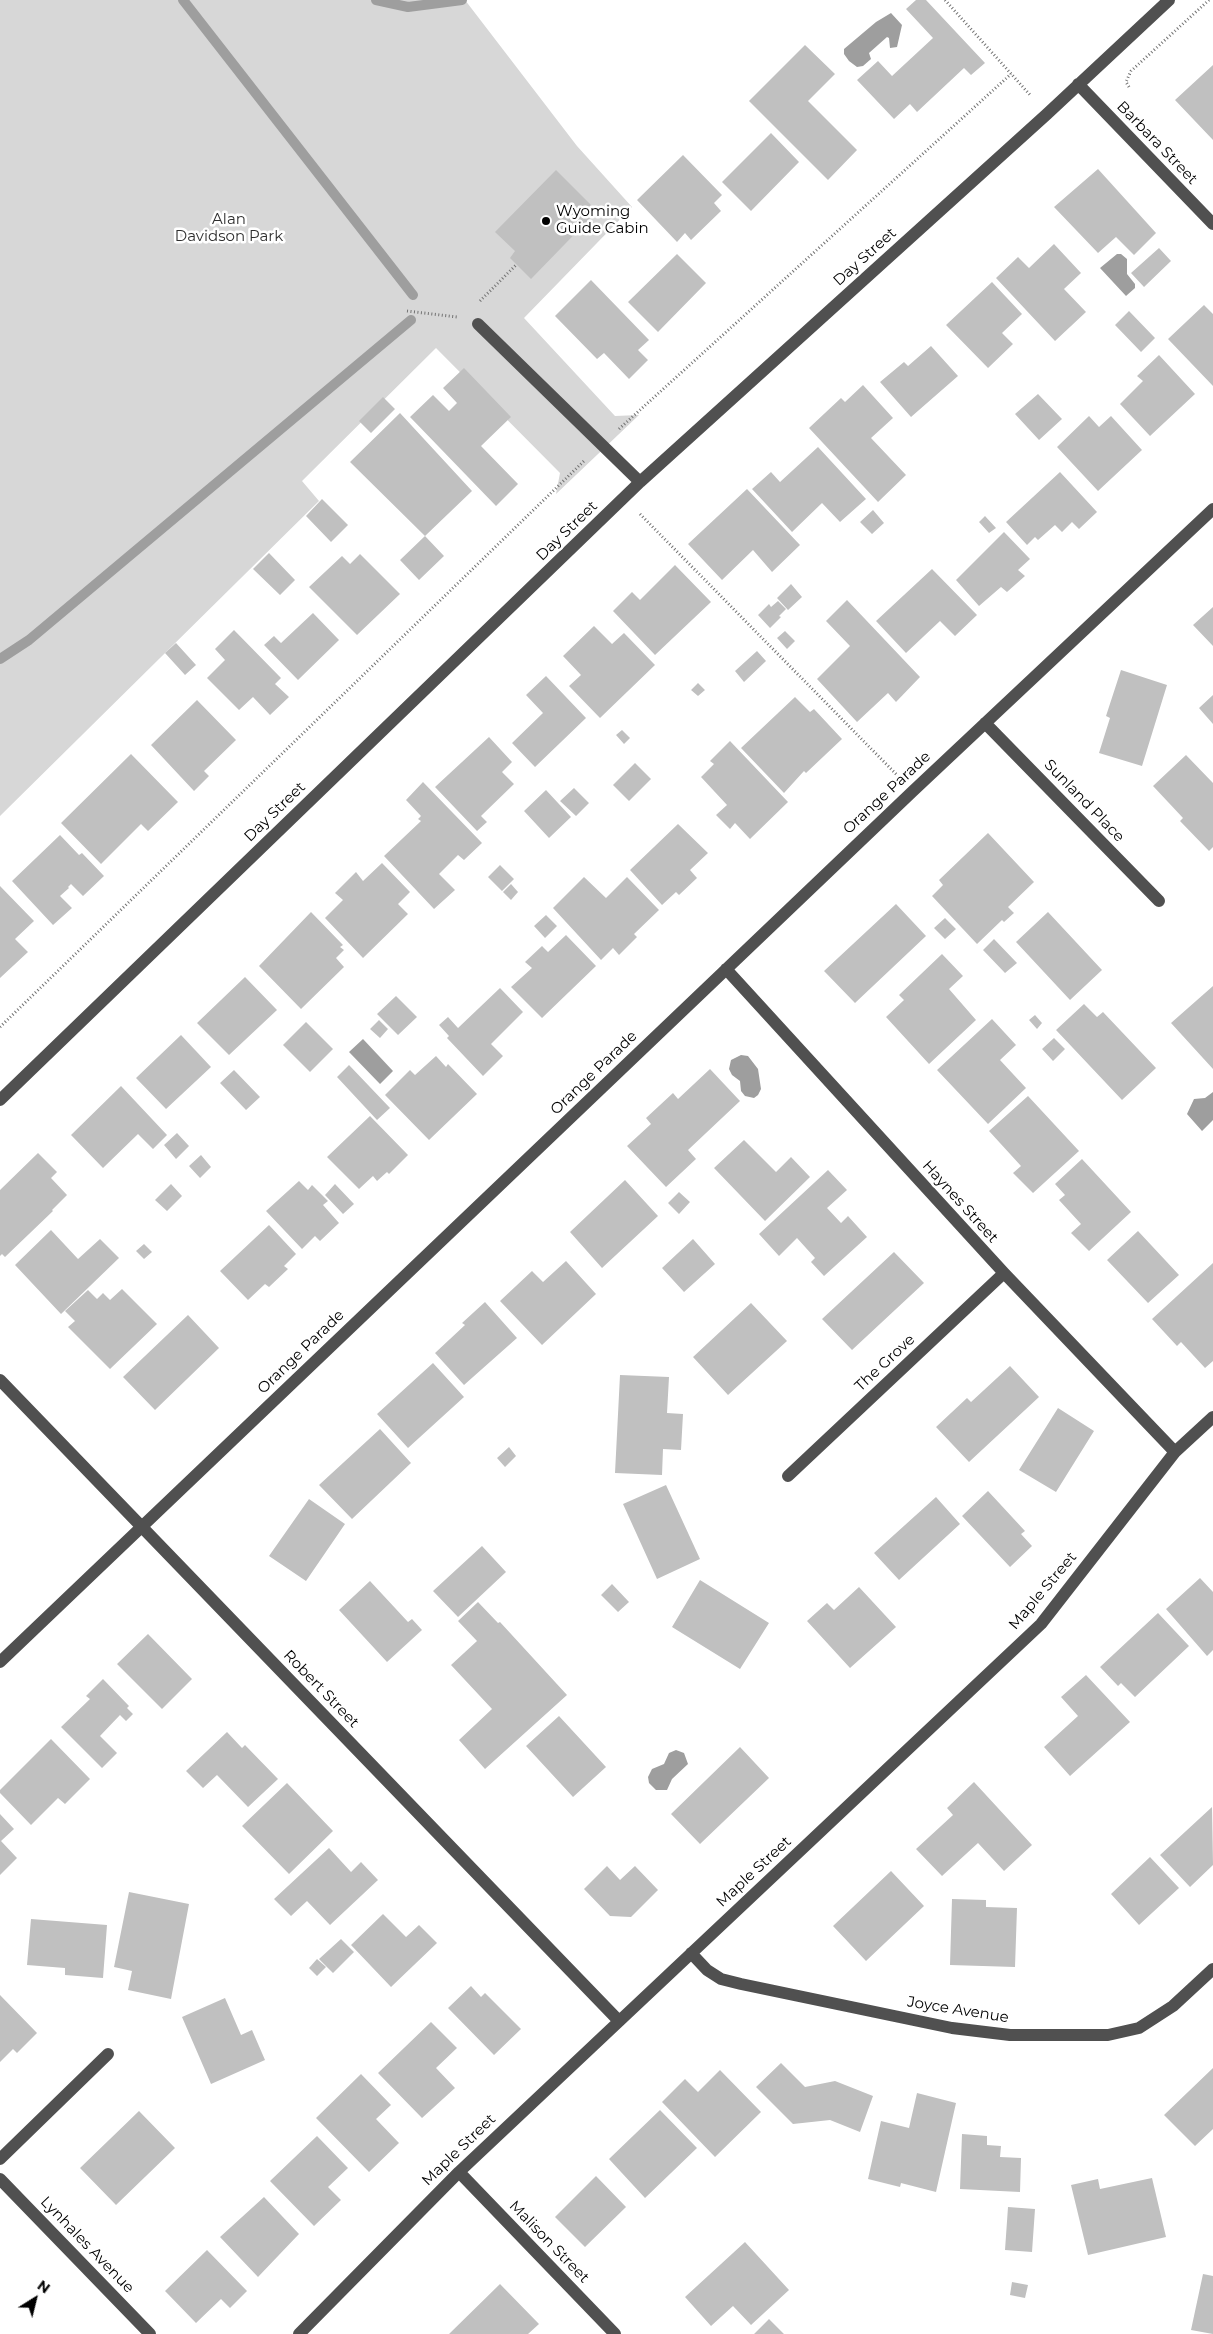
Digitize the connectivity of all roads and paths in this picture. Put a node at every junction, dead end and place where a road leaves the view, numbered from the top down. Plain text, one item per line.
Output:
1 (945, 0) edge
2 (1169, 0) edge
3 (1209, 0) edge
4 (1011, 74) junction
5 (1078, 84) junction
6 (1128, 87) dead end
7 (1048, 114) junction
8 (1213, 224) edge
9 (517, 264) dead end
10 (407, 311) dead end
11 (462, 318) junction
12 (478, 324) joint
13 (601, 444) junction
14 (640, 482) junction
15 (624, 498) junction
16 (1213, 509) edge
17 (985, 723) junction
18 (913, 791) junction
19 (1159, 901) dead end
20 (726, 969) junction
21 (0, 1027) edge
22 (0, 1100) edge
23 (1004, 1273) junction
24 (0, 1380) edge
25 (1213, 1417) edge
26 (1175, 1452) junction
27 (788, 1476) dead end
28 (141, 1526) junction
29 (0, 1662) edge
30 (691, 1954) junction
31 (1213, 1969) edge
32 (618, 2020) junction
33 (108, 2054) dead end
34 (0, 2159) edge
35 (459, 2172) junction
36 (0, 2178) edge
37 (150, 2334) edge
38 (299, 2334) edge
39 (615, 2334) edge

1 - 4 path
2 - 5 street, Day Street
3 - 6 path
4 - 7 path
4 - 13 path
5 - 7 street, Day Street
5 - 8 street, Barbara Street
7 - 14 street, Day Street
9 - 11 path
10 - 11 path
11 - 12 path
12 - 13 street
13 - 14 street
13 - 21 path
14 - 15 street, Day Street
15 - 18 path
15 - 22 street, Day Street
16 - 17 street, Orange Parade
17 - 18 street, Orange Parade
17 - 19 street, Sunland Place
18 - 20 street, Orange Parade
20 - 23 street, Haynes Street
20 - 28 street, Orange Parade
23 - 26 street, Haynes Street
23 - 27 street, The Grove
24 - 28 street, Robert Street
25 - 26 street, Maple Street
26 - 30 street, Maple Street
28 - 29 street, Orange Parade
28 - 32 street, Robert Street
30 - 31 street, Joyce Avenue
30 - 32 street, Maple Street
32 - 35 street, Maple Street
33 - 34 street
35 - 38 street, Maple Street
35 - 39 street, Malison Street
36 - 37 street, Lynhales Avenue

